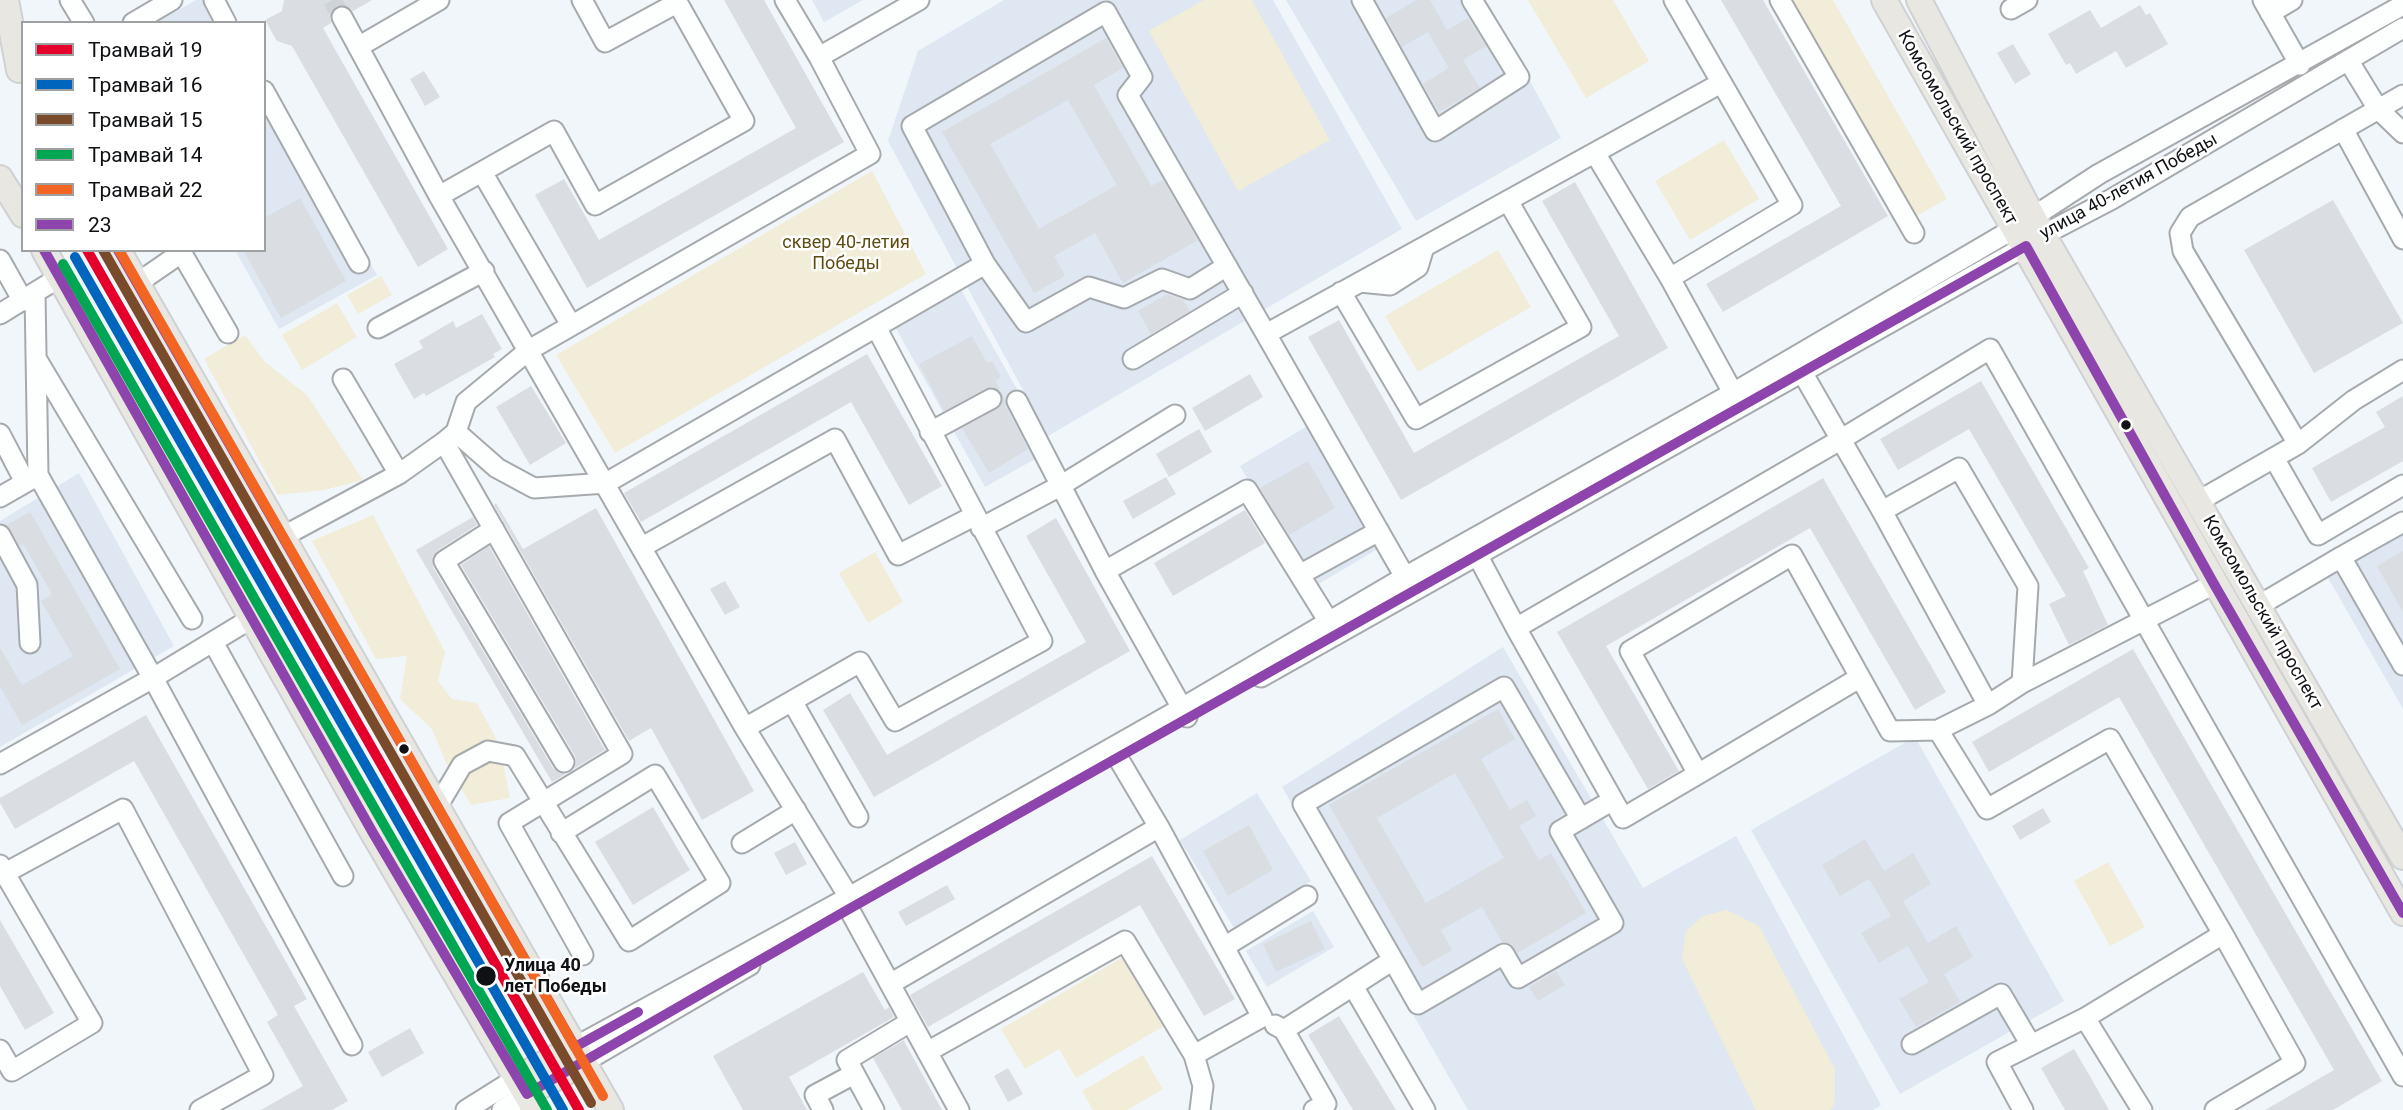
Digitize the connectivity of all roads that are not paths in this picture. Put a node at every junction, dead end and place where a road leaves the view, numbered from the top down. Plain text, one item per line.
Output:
1 (6, 0) edge
2 (70, 0) edge
3 (172, 0) edge
4 (214, 0) edge
5 (439, 0) edge
6 (582, 0) edge
7 (785, 0) edge
8 (919, 0) edge
9 (1362, 0) edge
10 (1472, 0) edge
11 (1674, 0) edge
12 (1780, 0) edge
13 (1884, 0) edge
14 (1919, 0) edge
15 (2292, 0) edge
16 (676, 1) edge
17 (2403, 5) edge
18 (2267, 6) edge
19 (342, 17) tunnel mouth
20 (82, 21) edge
21 (135, 21) edge
22 (225, 21) edge
23 (2403, 28) edge
24 (0, 34) edge
25 (358, 47) junction
26 (819, 57) junction
27 (2348, 60) junction
28 (2300, 65) junction
29 (21, 73) edge
30 (1721, 83) junction
31 (266, 95) edge
32 (2403, 95) edge
33 (2378, 109) junction
34 (2343, 130) junction
35 (2403, 133) edge
36 (1595, 153) junction
37 (482, 172) junction
38 (0, 177) edge
39 (439, 196) junction
40 (1508, 201) junction
41 (21, 212) edge
42 (2029, 231) junction
43 (1914, 233) dead end
44 (2403, 239) edge
45 (45, 252) edge
46 (119, 252) edge
47 (180, 252) edge
48 (0, 260) edge
49 (359, 263) dead end
50 (985, 264) junction
51 (1227, 266) junction
52 (484, 271) junction
53 (60, 277) junction
54 (1670, 278) junction
55 (136, 284) junction
56 (1341, 292) junction
57 (1243, 293) junction
58 (29, 297) junction
59 (0, 314) edge
60 (571, 326) junction
61 (876, 327) junction
62 (378, 328) dead end
63 (228, 333) dead end
64 (1266, 334) junction
65 (529, 351) junction
66 (36, 359) junction
67 (1133, 359) dead end
68 (2403, 370) edge
69 (1802, 372) junction
70 (343, 379) dead end
71 (991, 399) dead end
72 (1737, 400) junction
73 (1017, 401) dead end
74 (1175, 415) dead end
75 (930, 432) junction
76 (0, 434) edge
77 (450, 437) junction
78 (1840, 440) junction
79 (2298, 444) junction
80 (2274, 458) junction
81 (400, 474) junction
82 (32, 479) junction
83 (606, 483) junction
84 (2403, 485) edge
85 (1060, 486) junction
86 (0, 497) edge
87 (2197, 502) junction
88 (1882, 511) junction
89 (977, 522) junction
90 (2403, 522) edge
91 (494, 529) junction
92 (1379, 531) junction
93 (0, 535) edge
94 (282, 537) junction
95 (642, 547) junction
96 (1473, 548) junction
97 (2341, 557) junction
98 (1105, 571) junction
99 (1301, 574) junction
100 (1405, 577) junction
101 (2214, 584) junction
102 (2258, 606) junction
103 (252, 618) junction
104 (192, 619) dead end
105 (2144, 621) junction
106 (1329, 622) junction
107 (1516, 628) junction
108 (213, 642) junction
109 (30, 643) dead end
110 (2403, 665) edge
111 (153, 678) junction
112 (1859, 678) junction
113 (2022, 683) junction
114 (792, 701) junction
115 (1988, 705) junction
116 (1185, 713) junction
117 (745, 728) junction
118 (1938, 730) junction
119 (1118, 758) junction
120 (0, 762) edge
121 (564, 762) dead end
122 (1698, 774) junction
123 (1613, 800) junction
124 (542, 803) junction
125 (437, 807) junction
126 (796, 810) junction
127 (858, 817) dead end
128 (1581, 819) junction
129 (1159, 827) junction
130 (561, 832) junction
131 (743, 843) dead end
132 (2403, 857) edge
133 (2, 869) edge
134 (343, 876) dead end
135 (1307, 896) dead end
136 (849, 903) junction
137 (2403, 913) edge
138 (2223, 934) junction
139 (1224, 947) junction
140 (583, 955) dead end
141 (1393, 960) junction
142 (890, 984) junction
143 (1353, 986) junction
144 (1262, 1017) junction
145 (2085, 1018) junction
146 (910, 1022) junction
147 (1284, 1030) junction
148 (1912, 1044) dead end
149 (352, 1045) dead end
150 (2031, 1045) junction
151 (0, 1050) edge
152 (928, 1052) junction
153 (580, 1054) junction
154 (1194, 1055) junction
155 (854, 1074) junction
156 (2403, 1076) edge
157 (526, 1094) edge
158 (200, 1110) edge
159 (466, 1110) edge
160 (502, 1110) edge
161 (611, 1110) edge
162 (823, 1110) edge
163 (874, 1110) edge
164 (959, 1110) edge
165 (1199, 1110) edge
166 (1314, 1110) edge
167 (1425, 1110) edge
168 (2023, 1110) edge
169 (2142, 1110) edge
170 (2215, 1110) edge

1 - 29 main road
2 - 20 street
3 - 21 street
4 - 22 street
5 - 25 street
6 - 16 street
7 - 26 street
8 - 26 street
9 - 10 street
11 - 30 street
12 - 43 street
13 - 42 main road, Комсомольский проспект
14 - 42 main road, Комсомольский проспект
15 - 18 street
16 - 37 street
17 - 28 street, улица 40-летия Победы
18 - 28 street
19 - 25 street
23 - 27 street, улица 40-летия Победы
24 - 29 main road
25 - 39 street
26 - 60 street
27 - 33 street
27 - 42 street, улица 40-летия Победы
28 - 42 street, улица 40-летия Победы
30 - 36 street
30 - 54 street
31 - 49 street
32 - 33 street
33 - 34 street
33 - 35 street
34 - 44 street
34 - 79 street
36 - 40 street
36 - 54 street
37 - 39 street
37 - 60 street
38 - 41 main road
39 - 52 street
40 - 56 street
40 - 56 street
42 - 69 street, улица 40-летия Победы
42 - 72 street, улица 40-летия Победы
42 - 87 main road, Комсомольский проспект
42 - 101 main road, Комсомольский проспект
45 - 53 main road
46 - 55 main road
47 - 55 street
47 - 63 street
48 - 58 street
50 - 51 street
50 - 51 street
50 - 61 street
51 - 57 street
52 - 62 street
52 - 65 street
53 - 58 street
53 - 103 main road
54 - 72 street
55 - 94 main road
56 - 64 street
57 - 64 street
57 - 67 street
58 - 59 street
58 - 66 street
60 - 65 street
61 - 75 street
61 - 83 street
64 - 92 street
65 - 77 street
65 - 83 street
66 - 82 street
66 - 104 street
68 - 79 street
69 - 72 street, улица 40-летия Победы
69 - 78 street
70 - 81 street
71 - 75 street
72 - 96 street, улица 40-летия Победы
73 - 85 street
74 - 85 street
75 - 89 street
76 - 82 street
77 - 81 street
77 - 83 street
77 - 91 street
78 - 88 street
78 - 105 street
78 - 107 street
79 - 80 street
80 - 84 street
80 - 87 street
81 - 94 street
82 - 86 street
82 - 111 street
83 - 95 street
85 - 89 street
85 - 98 street
87 - 102 main road, Комсомольский проспект
88 - 113 street
88 - 115 street
89 - 95 street
89 - 114 street
90 - 97 street
91 - 121 street
91 - 124 street
92 - 99 street
92 - 100 street
93 - 109 street
94 - 125 main road
95 - 117 street
96 - 100 street, улица 40-летия Победы
96 - 107 street
96 - 116 street, улица 40-летия Победы
97 - 102 street
97 - 110 street
98 - 99 street
98 - 116 street
99 - 106 street
100 - 106 street
101 - 105 street
101 - 137 main road, Комсомольский проспект
102 - 132 main road, Комсомольский проспект
103 - 108 street
103 - 157 main road
105 - 113 street
105 - 156 street
106 - 116 street
107 - 123 street
108 - 111 street
108 - 134 street
111 - 120 street
111 - 149 street
112 - 118 street
112 - 122 street
112 - 122 street
113 - 115 street
114 - 117 street
114 - 127 street
115 - 118 street
116 - 119 street, улица 40-летия Победы
116 - 136 street
117 - 126 street
118 - 138 street
119 - 129 street
119 - 136 street, улица 40-летия Победы
122 - 123 street
123 - 128 street
124 - 125 street
124 - 130 street
124 - 140 street
125 - 153 main road
126 - 131 street
126 - 136 street
128 - 141 street
128 - 141 street
129 - 139 street
129 - 142 street
130 - 130 street
133 - 151 street
133 - 158 street
135 - 139 street
136 - 142 street
136 - 153 street, улица 40-летия Победы
138 - 145 street
138 - 170 street
139 - 144 street
141 - 143 street
142 - 146 street
143 - 147 street
143 - 167 street
144 - 147 street
144 - 154 street
145 - 150 street
145 - 169 street
146 - 152 street
146 - 155 street
147 - 166 street
148 - 150 street
150 - 168 street
152 - 154 street
152 - 164 street
153 - 157 main road, улица 40-летия Победы
153 - 161 main road
154 - 165 street
155 - 162 street
155 - 163 street
157 - 159 street, улица 40-летия Победы
157 - 160 street, улица 40-летия Победы

